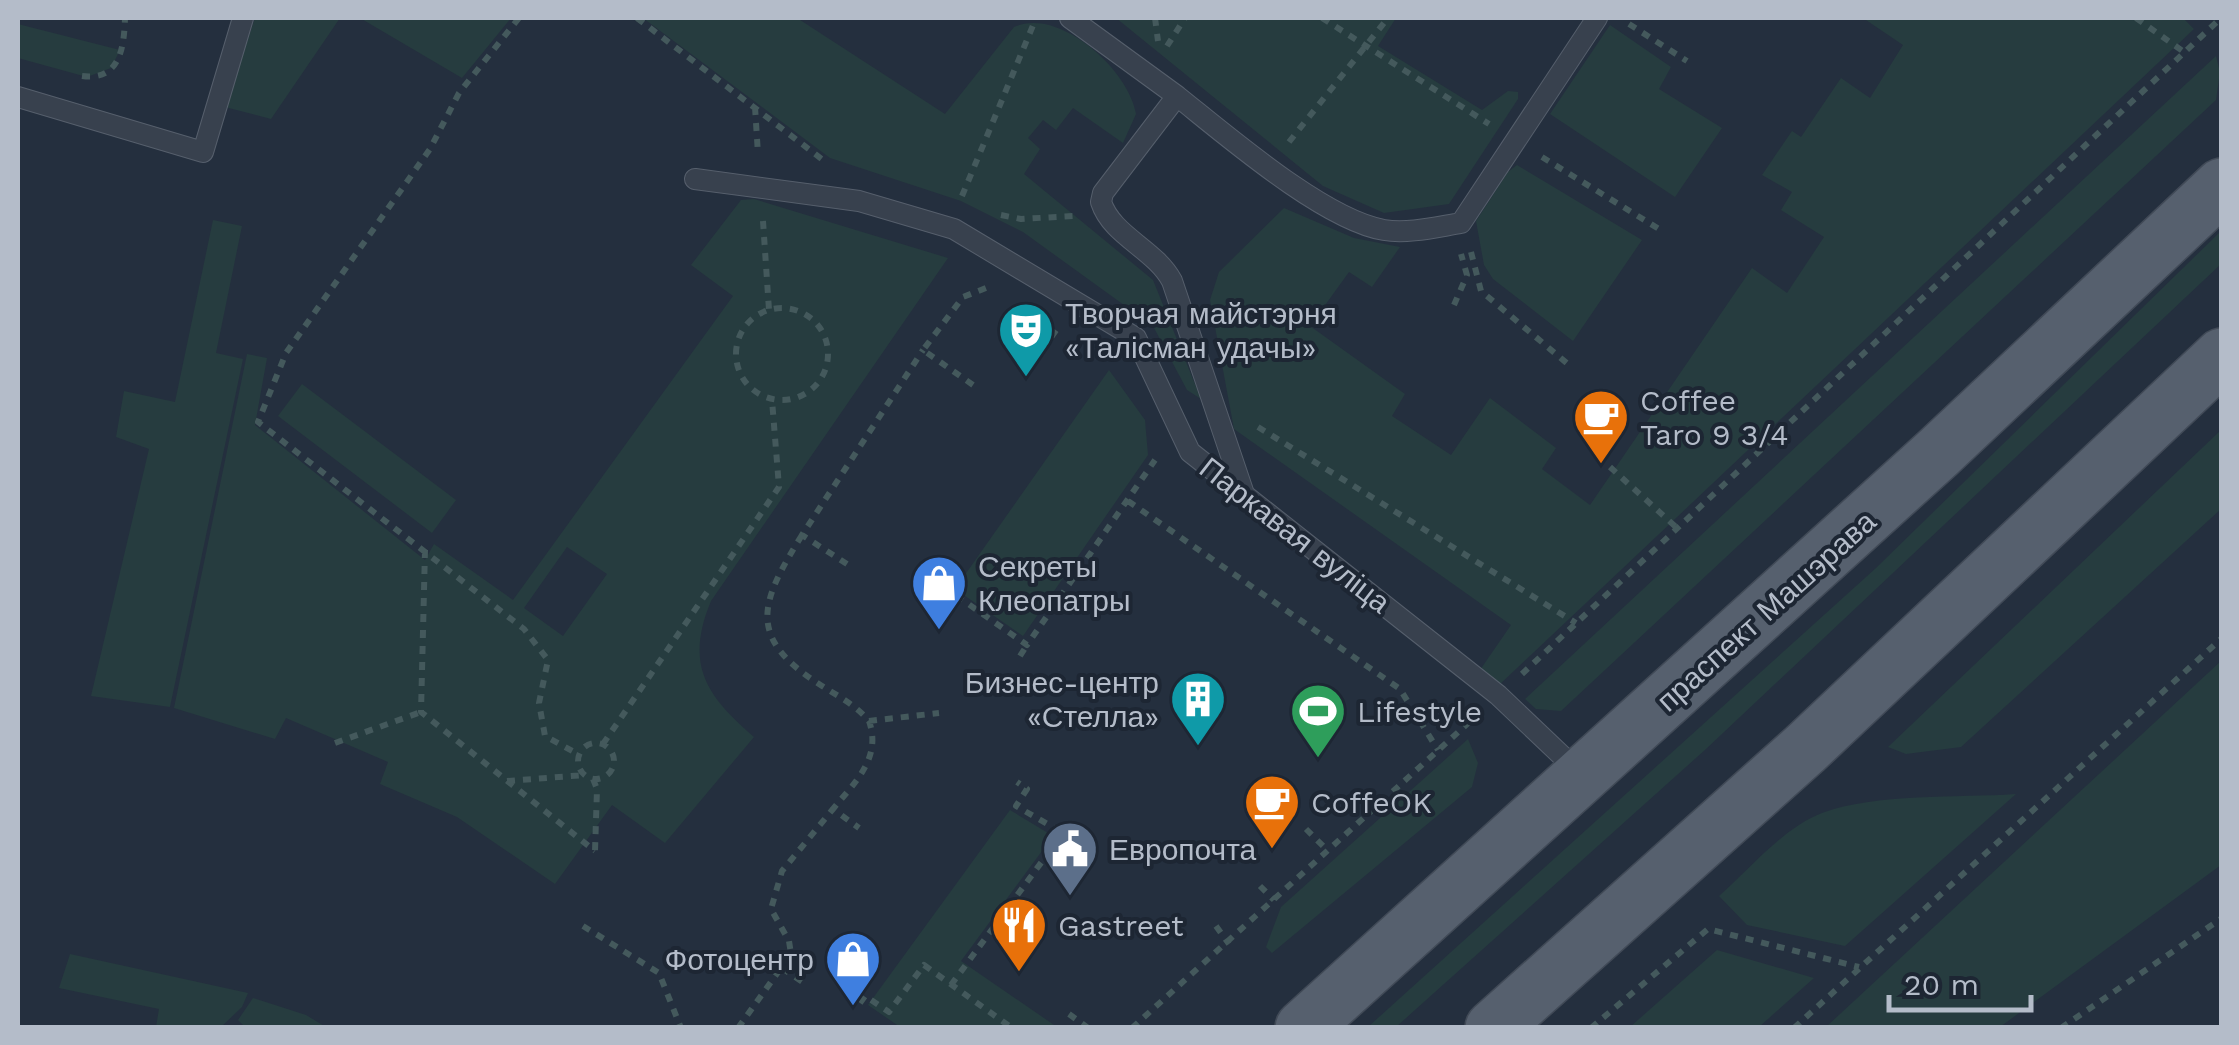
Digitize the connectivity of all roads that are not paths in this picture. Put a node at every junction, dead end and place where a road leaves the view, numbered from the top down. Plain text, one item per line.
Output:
1 (242, 18) edge
2 (1070, 18) edge
3 (1597, 18) edge
4 (1178, 96) junction
5 (18, 97) edge
6 (695, 178) dead end
7 (2222, 186) edge
8 (2222, 356) edge
9 (1244, 494) junction
10 (1584, 776) junction
11 (1303, 1028) edge
12 (1493, 1028) edge

1 - 5 lane
2 - 4 lane
3 - 4 lane
4 - 9 lane
6 - 9 lane, Паркавая вуліца
7 - 10 main road, праспект Машэрава
8 - 12 main road
9 - 10 lane, Паркавая вуліца
10 - 11 main road, праспект Машэрава

